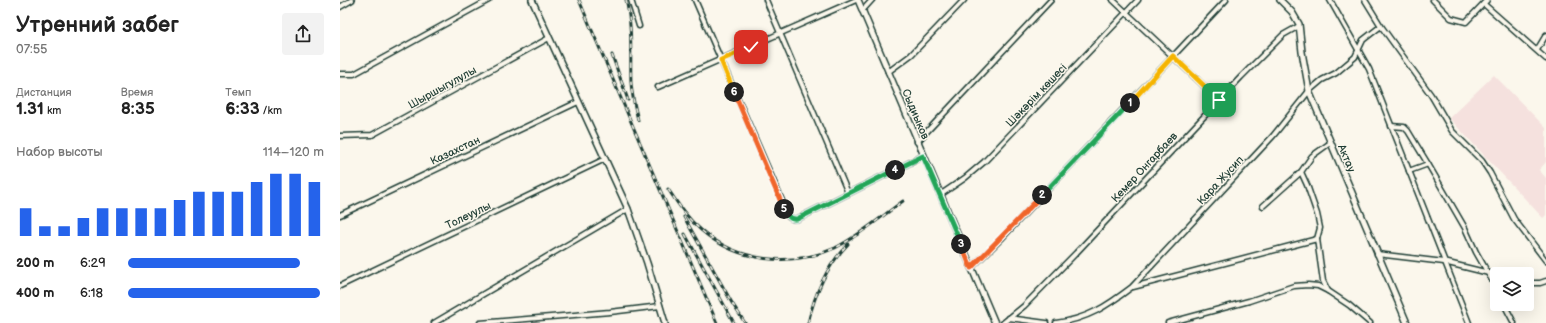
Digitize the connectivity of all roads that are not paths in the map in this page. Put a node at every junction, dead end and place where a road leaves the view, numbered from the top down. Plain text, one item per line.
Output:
1 (352, 0) edge
2 (489, 0) edge
3 (532, 0) edge
4 (631, 0) edge
5 (695, 0) edge
6 (766, 0) edge
7 (857, 0) edge
8 (872, 0) edge
9 (964, 0) edge
10 (1051, 0) edge
11 (1113, 0) edge
12 (1138, 0) edge
13 (1226, 0) edge
14 (1280, 0) edge
15 (1330, 0) edge
16 (1365, 0) edge
17 (1433, 0) edge
18 (1487, 0) edge
19 (1485, 5) junction
20 (340, 7) edge
21 (862, 10) junction
22 (1126, 13) junction
23 (640, 26) dead end
24 (1299, 26) junction
25 (1381, 26) junction
26 (780, 34) junction
27 (1546, 35) edge
28 (549, 38) junction
29 (1359, 49) junction
30 (1537, 50) junction
31 (1173, 56) junction
32 (1546, 59) edge
33 (721, 60) junction
34 (888, 72) junction
35 (340, 74) edge
36 (658, 87) dead end
37 (1310, 91) junction
38 (1219, 100) junction
39 (578, 102) junction
40 (1391, 126) junction
41 (340, 136) edge
42 (917, 142) junction
43 (1330, 143) junction
44 (923, 156) junction
45 (605, 159) junction
46 (1428, 164) junction
47 (1409, 170) junction
48 (1301, 172) junction
49 (848, 193) junction
50 (940, 195) junction
51 (1263, 206) dead end
52 (628, 209) junction
53 (340, 215) edge
54 (1318, 239) junction
55 (1377, 254) junction
56 (1546, 261) edge
57 (1444, 262) junction
58 (971, 268) junction
59 (1488, 272) junction
60 (1490, 276) edge
61 (1546, 281) edge
62 (1534, 283) edge
63 (340, 286) edge
64 (1132, 287) junction
65 (1328, 291) junction
66 (660, 306) junction
67 (1508, 311) edge
68 (1009, 318) junction
69 (1070, 321) junction
70 (434, 323) edge
71 (480, 323) edge
72 (665, 323) edge
73 (995, 323) edge
74 (1003, 323) edge
75 (1046, 323) edge
76 (1056, 323) edge
77 (1076, 323) edge
78 (1168, 323) edge
79 (1370, 323) edge
80 (1407, 323) edge
81 (1469, 323) edge
82 (1514, 323) edge

1 - 20 street
2 - 35 street
3 - 28 street
4 - 23 street
5 - 33 street
6 - 26 street
7 - 21 street, Сыдиыков
7 - 26 street
8 - 21 street
9 - 34 street
10 - 42 street
11 - 22 street
12 - 22 street, Шәкәрім көшесі
13 - 31 street
14 - 24 street, Актау
15 - 29 street
16 - 25 street
17 - 19 street
18 - 19 street
19 - 30 street
21 - 34 street, Сыдиыков
22 - 31 street
22 - 50 street, Шәкәрім көшесі
24 - 37 street, Актау
24 - 38 street, Кемер Онгарбаев
25 - 29 street, Кара Жусип
25 - 56 street
26 - 33 street
26 - 49 street
27 - 30 street
28 - 39 street
28 - 41 street, Шыршыгулулы
29 - 37 street, Кара Жусип
29 - 40 street
30 - 32 street
31 - 38 street
31 - 58 street
33 - 36 street
33 - 49 street
34 - 42 street, Сыдиыков
37 - 43 street, Актау
37 - 64 street, Кара Жусип
38 - 68 street, Кемер Онгарбаев
39 - 45 street
39 - 53 street, Казахстан
40 - 46 street
40 - 47 street
42 - 44 street, Сыдиыков
43 - 48 street
43 - 55 street, Актау
44 - 49 street
44 - 50 street, Сыдиыков
45 - 52 street
45 - 63 street, Толеуулы
46 - 47 street
46 - 59 street
47 - 57 street
48 - 51 street
48 - 54 street
50 - 58 street, Сыдиыков
52 - 66 street
52 - 70 street
54 - 64 street
54 - 65 street
55 - 57 street
55 - 80 street, Актау
57 - 59 street
57 - 81 street
58 - 73 street, Сыдиыков
59 - 60 street
61 - 62 street
64 - 69 street, Кара Жусип
65 - 78 street
65 - 79 street
66 - 71 street
66 - 72 street
67 - 82 street
68 - 74 street, Кемер Онгарбаев
68 - 75 street
69 - 76 street, Кара Жусип
69 - 77 street

